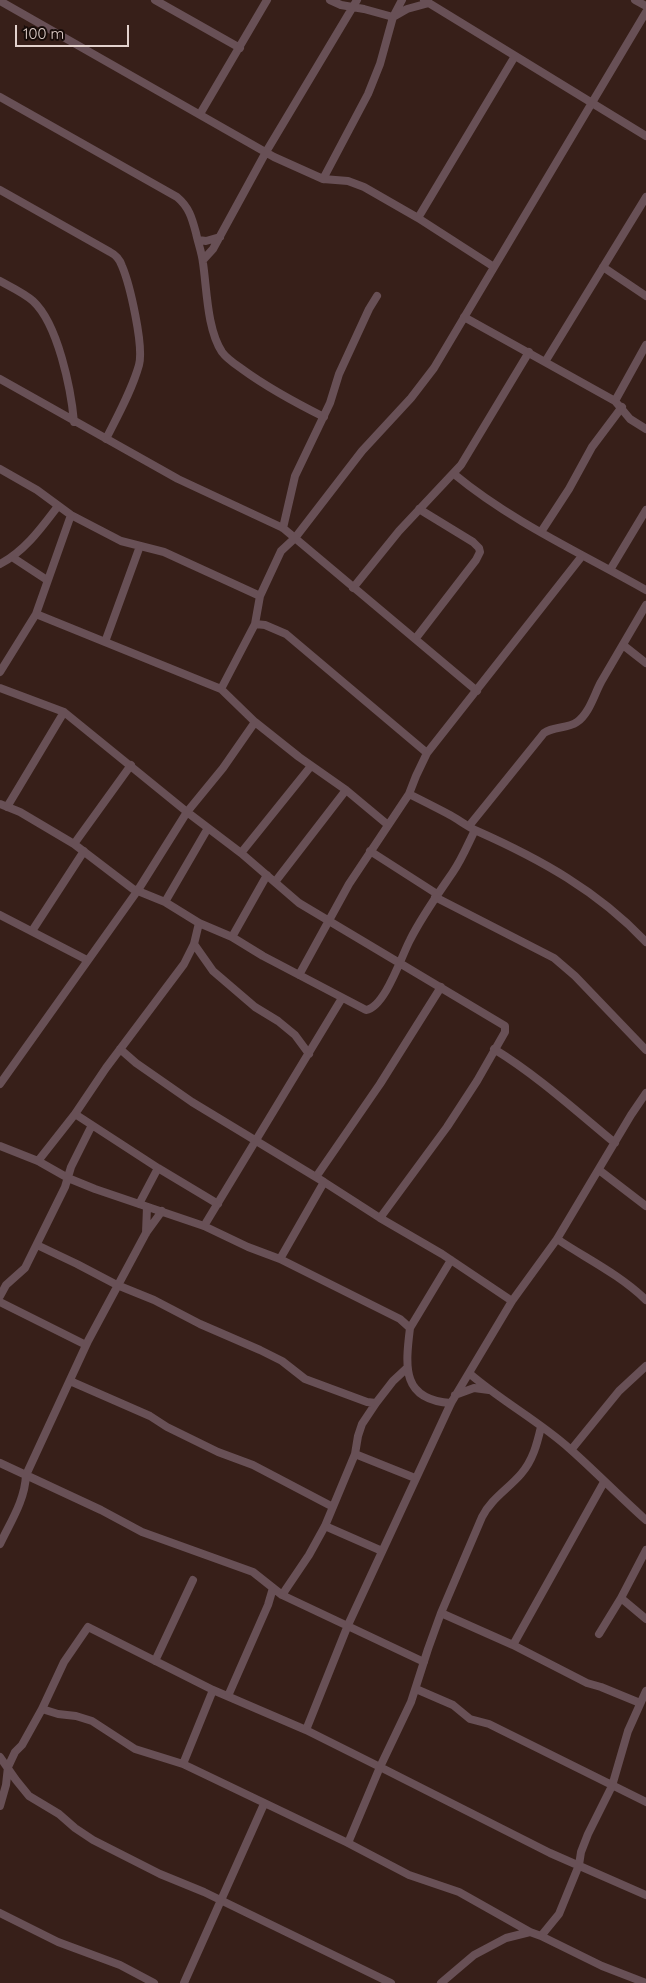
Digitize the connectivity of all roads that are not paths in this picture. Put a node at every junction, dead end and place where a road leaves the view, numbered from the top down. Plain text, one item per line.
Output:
1 (155, 0) edge
2 (267, 0) edge
3 (330, 0) edge
4 (357, 0) edge
5 (402, 0) edge
6 (635, 0) edge
7 (0, 1) edge
8 (427, 2) edge
9 (646, 6) edge
10 (352, 8) junction
11 (646, 12) edge
12 (393, 17) junction
13 (240, 48) junction
14 (515, 56) junction
15 (0, 96) edge
16 (592, 102) junction
17 (200, 114) junction
18 (646, 136) edge
19 (266, 152) junction
20 (323, 179) junction
21 (0, 190) edge
22 (646, 198) edge
23 (418, 218) junction
24 (220, 237) junction
25 (198, 240) junction
26 (203, 260) junction
27 (494, 267) junction
28 (603, 267) junction
29 (0, 281) edge
30 (645, 292) edge
31 (377, 296) dead end
32 (464, 317) junction
33 (646, 345) edge
34 (529, 352) junction
35 (545, 362) junction
36 (0, 378) edge
37 (615, 401) junction
38 (622, 407) junction
39 (324, 417) junction
40 (74, 422) junction
41 (646, 429) edge
42 (106, 438) junction
43 (0, 469) edge
44 (454, 474) junction
45 (58, 506) junction
46 (420, 509) junction
47 (646, 510) edge
48 (71, 516) junction
49 (284, 528) junction
50 (541, 532) junction
51 (295, 538) junction
52 (140, 546) junction
53 (12, 556) junction
54 (582, 556) junction
55 (0, 564) edge
56 (610, 570) junction
57 (47, 580) junction
58 (353, 588) junction
59 (646, 590) edge
60 (260, 596) junction
61 (646, 605) edge
62 (36, 614) junction
63 (255, 624) junction
64 (416, 638) junction
65 (105, 642) junction
66 (623, 645) junction
67 (646, 663) edge
68 (0, 672) edge
69 (0, 688) edge
70 (221, 689) junction
71 (478, 691) junction
72 (64, 712) junction
73 (255, 722) junction
74 (427, 753) junction
75 (131, 765) junction
76 (311, 766) junction
77 (346, 790) junction
78 (409, 794) junction
79 (4, 805) edge
80 (187, 812) junction
81 (388, 824) junction
82 (208, 828) junction
83 (472, 828) junction
84 (74, 844) junction
85 (84, 851) junction
86 (370, 851) junction
87 (241, 853) junction
88 (267, 875) junction
89 (275, 882) junction
90 (138, 890) junction
91 (436, 896) junction
92 (165, 902) junction
93 (0, 915) edge
94 (328, 921) junction
95 (199, 923) junction
96 (32, 931) junction
97 (232, 936) junction
98 (646, 942) edge
99 (194, 944) junction
100 (87, 960) junction
101 (400, 963) junction
102 (299, 975) junction
103 (441, 987) junction
104 (342, 998) junction
105 (120, 1049) junction
106 (494, 1049) junction
107 (646, 1050) edge
108 (310, 1054) junction
109 (0, 1084) edge
110 (646, 1094) edge
111 (75, 1114) junction
112 (92, 1125) junction
113 (255, 1140) junction
114 (615, 1143) junction
115 (0, 1146) edge
116 (38, 1161) junction
117 (158, 1168) junction
118 (599, 1170) junction
119 (316, 1177) junction
120 (68, 1178) junction
121 (324, 1182) junction
122 (218, 1204) junction
123 (143, 1206) junction
124 (646, 1206) edge
125 (162, 1211) junction
126 (380, 1218) junction
127 (204, 1226) junction
128 (146, 1233) junction
129 (556, 1239) junction
130 (37, 1245) junction
131 (280, 1259) junction
132 (451, 1260) junction
133 (3, 1286) edge
134 (118, 1286) junction
135 (0, 1296) edge
136 (646, 1300) edge
137 (512, 1301) junction
138 (0, 1302) edge
139 (418, 1314) junction
140 (400, 1319) junction
141 (410, 1328) junction
142 (86, 1345) junction
143 (646, 1366) edge
144 (407, 1368) junction
145 (469, 1373) junction
146 (70, 1381) junction
147 (393, 1381) junction
148 (410, 1382) junction
149 (488, 1390) junction
150 (453, 1399) junction
151 (376, 1403) junction
152 (542, 1427) junction
153 (571, 1450) junction
154 (355, 1454) junction
155 (0, 1463) edge
156 (26, 1474) junction
157 (415, 1478) junction
158 (604, 1482) junction
159 (333, 1507) junction
160 (646, 1520) edge
161 (325, 1526) junction
162 (0, 1544) edge
163 (646, 1550) edge
164 (382, 1551) junction
165 (193, 1580) dead end
166 (273, 1588) junction
167 (282, 1595) junction
168 (621, 1598) junction
169 (441, 1613) junction
170 (646, 1619) edge
171 (348, 1626) junction
172 (599, 1634) dead end
173 (513, 1645) junction
174 (154, 1661) junction
175 (424, 1662) junction
176 (416, 1689) junction
177 (213, 1690) junction
178 (646, 1691) edge
179 (228, 1696) junction
180 (640, 1703) junction
181 (42, 1709) junction
182 (306, 1730) junction
183 (0, 1757) edge
184 (183, 1764) junction
185 (8, 1767) junction
186 (380, 1767) junction
187 (612, 1786) junction
188 (646, 1802) edge
189 (264, 1804) junction
190 (0, 1806) edge
191 (348, 1843) junction
192 (579, 1866) junction
193 (646, 1895) edge
194 (220, 1900) junction
195 (0, 1913) edge
196 (530, 1932) junction
197 (542, 1936) junction
198 (634, 1977) junction
199 (154, 1983) edge
200 (184, 1983) edge
201 (391, 1983) edge
202 (441, 1983) edge
203 (625, 1983) edge
204 (646, 1983) edge

1 - 13 street
2 - 13 street
3 - 10 street
4 - 10 street
5 - 12 street
6 - 9 street
7 - 17 street
8 - 12 street
8 - 14 street
10 - 12 street
10 - 19 street
11 - 16 street
12 - 20 street
13 - 17 street
14 - 16 street
14 - 23 street
15 - 25 street
16 - 18 street
16 - 27 street
17 - 19 street
19 - 20 street
19 - 24 street
20 - 23 street
21 - 42 street
22 - 28 street
23 - 27 street
24 - 25 street
24 - 26 street
25 - 26 street
26 - 39 street
27 - 32 street
28 - 30 street
28 - 35 street
29 - 40 street
31 - 39 street
32 - 34 street
32 - 51 street
33 - 37 street
34 - 35 street
34 - 44 street
35 - 37 street
36 - 40 street
37 - 38 street
38 - 41 street
38 - 50 street
39 - 49 street
40 - 42 street
42 - 49 street
43 - 45 street
44 - 46 street
44 - 50 street
45 - 48 street
45 - 53 street
46 - 58 street
46 - 64 street
47 - 56 street
48 - 52 street
48 - 57 street
49 - 51 street
50 - 54 street
51 - 58 street
51 - 60 street
52 - 60 street
52 - 65 street
53 - 55 street
53 - 57 street
54 - 56 street
54 - 71 street
56 - 59 street
57 - 62 street
58 - 64 street
60 - 63 street
61 - 66 street
62 - 65 street
62 - 68 street
63 - 70 street
63 - 74 street
64 - 71 street
65 - 70 street
66 - 67 street
66 - 83 street
69 - 72 street
70 - 73 street
71 - 74 street
72 - 75 street
72 - 79 street
73 - 76 street
73 - 80 street
74 - 78 street
75 - 80 street
75 - 84 street
76 - 77 street
76 - 87 street
77 - 81 street
77 - 89 street
78 - 81 street
78 - 83 street
79 - 84 street
80 - 82 street
80 - 90 street
81 - 86 street
82 - 87 street
82 - 92 street
83 - 91 street
83 - 98 street
84 - 85 street
85 - 90 street
85 - 96 street
86 - 91 street
86 - 94 street
87 - 88 street
88 - 89 street
88 - 97 street
89 - 94 street
90 - 92 street
90 - 100 street
91 - 101 street
91 - 107 street
92 - 95 street
93 - 96 street
94 - 101 street
94 - 102 street
95 - 97 street
95 - 99 street
96 - 100 street
97 - 102 street
99 - 105 street
99 - 108 street
100 - 109 street
101 - 103 street
101 - 104 street
102 - 104 street
103 - 106 street
103 - 119 street
104 - 108 street
105 - 111 street
105 - 113 street
106 - 114 street
106 - 126 street
108 - 113 street
110 - 114 street
111 - 112 street
111 - 116 street
112 - 117 street
112 - 120 street
113 - 119 street
113 - 122 street
114 - 118 street
115 - 116 street
116 - 120 street
117 - 122 street
117 - 123 street
118 - 124 street
118 - 129 street
119 - 121 street
120 - 123 street
120 - 130 street
121 - 126 street
121 - 131 street
122 - 127 street
123 - 125 street
123 - 128 street
125 - 127 street
125 - 128 street
126 - 132 street
127 - 131 street
128 - 134 street
129 - 136 street
129 - 137 street
130 - 133 street
130 - 134 street
131 - 140 street
132 - 137 street
132 - 139 street
133 - 135 street
134 - 142 street
134 - 151 street
137 - 145 street
138 - 142 street
139 - 140 street
139 - 141 street
140 - 141 street
141 - 144 street
142 - 146 street
143 - 153 street
144 - 147 street
144 - 148 street
145 - 149 street
145 - 150 street
146 - 156 street
146 - 159 street
147 - 148 street
147 - 151 street
148 - 150 street
149 - 150 street
149 - 152 street
150 - 157 street
151 - 154 street
152 - 153 street
152 - 169 street
153 - 158 street
154 - 157 street
154 - 159 street
155 - 156 street
156 - 162 street
156 - 166 street
157 - 164 street
158 - 160 street
158 - 173 street
159 - 161 street
161 - 164 street
161 - 167 street
163 - 168 street
164 - 171 street
165 - 174 street
166 - 167 street
166 - 179 street
167 - 171 street
168 - 170 street
168 - 172 street
169 - 173 street
169 - 175 street
171 - 175 street
171 - 182 street
173 - 180 street
174 - 177 street
174 - 181 street
175 - 176 street
176 - 186 street
176 - 187 street
177 - 179 street
177 - 184 street
178 - 180 street
179 - 182 street
180 - 187 street
181 - 184 street
181 - 185 street
182 - 186 street
183 - 185 street
184 - 189 street
185 - 190 street
185 - 194 street
186 - 191 street
186 - 192 street
187 - 188 street
187 - 192 street
189 - 191 street
189 - 194 street
191 - 196 street
192 - 193 street
192 - 197 street
194 - 200 street
194 - 201 street
195 - 199 street
196 - 197 street
196 - 202 street
197 - 198 street
198 - 203 street
198 - 204 street

